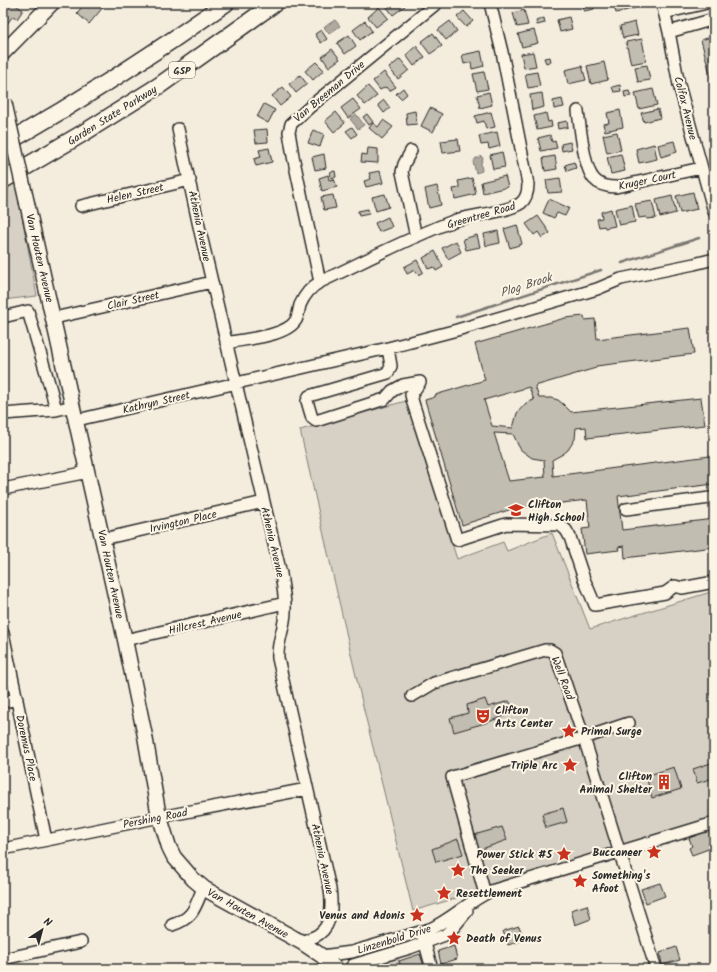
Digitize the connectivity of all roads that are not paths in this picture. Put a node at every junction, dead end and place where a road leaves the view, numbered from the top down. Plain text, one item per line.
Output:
1 (52, 3) edge
2 (226, 3) edge
3 (275, 3) edge
4 (437, 3) edge
5 (490, 3) edge
6 (707, 3) edge
7 (663, 8) edge
8 (714, 19) edge
9 (669, 32) junction
10 (3, 53) edge
11 (3, 99) edge
12 (578, 111) dead end
13 (178, 129) dead end
14 (3, 145) edge
15 (411, 151) dead end
16 (701, 168) junction
17 (3, 180) edge
18 (190, 180) junction
19 (81, 206) dead end
20 (714, 212) edge
21 (416, 237) junction
22 (714, 259) edge
23 (212, 282) junction
24 (320, 282) junction
25 (3, 317) edge
26 (54, 318) junction
27 (226, 343) junction
28 (388, 348) junction
29 (235, 383) junction
30 (69, 387) junction
31 (51, 390) junction
32 (73, 406) junction
33 (56, 410) junction
34 (3, 414) edge
35 (77, 420) junction
36 (88, 472) junction
37 (3, 489) edge
38 (710, 498) dead end
39 (264, 502) junction
40 (626, 509) dead end
41 (103, 539) junction
42 (714, 582) edge
43 (286, 603) junction
44 (3, 633) edge
45 (125, 640) junction
46 (412, 696) dead end
47 (17, 699) junction
48 (3, 702) edge
49 (629, 723) dead end
50 (584, 738) junction
51 (307, 789) junction
52 (160, 817) junction
53 (714, 823) edge
54 (46, 840) junction
55 (3, 849) edge
56 (619, 850) junction
57 (203, 888) junction
58 (483, 896) junction
59 (172, 925) dead end
60 (423, 937) junction
61 (81, 942) dead end
62 (301, 942) junction
63 (322, 956) junction
64 (3, 959) edge
65 (336, 969) edge
66 (350, 969) edge
67 (432, 969) edge
68 (656, 969) edge

1 - 10 main road
2 - 14 highway, GSP
3 - 17 highway, Garden State Parkway / GSP
4 - 24 street, Van Breeman Drive
5 - 21 street, Greentree Road
6 - 7 street
7 - 9 street, Colfax Avenue
8 - 9 street
9 - 16 street, Colfax Avenue
11 - 26 main road, Van Houten Avenue, bridge
12 - 16 street, Kruger Court
13 - 18 street, Athenia Avenue
15 - 21 street
16 - 20 street, Colfax Avenue
18 - 19 street, Helen Street
18 - 23 street, Athenia Avenue
21 - 24 street, Greentree Road
22 - 28 street, Kathryn Street
23 - 26 street, Clair Street
23 - 27 street, Athenia Avenue
24 - 27 street, Greentree Road
25 - 31 street
26 - 30 main road, Van Houten Avenue
27 - 29 street, Athenia Avenue
28 - 29 street, Kathryn Street
28 - 42 street
29 - 35 street, Kathryn Street
29 - 39 street, Athenia Avenue
30 - 31 street
30 - 32 main road, Van Houten Avenue
31 - 33 street
32 - 33 street
32 - 35 main road, Van Houten Avenue
33 - 34 street
35 - 36 main road, Van Houten Avenue
36 - 37 street
36 - 41 main road, Van Houten Avenue
38 - 40 street
39 - 41 street, Irvington Place
39 - 43 street, Athenia Avenue
41 - 45 main road, Van Houten Avenue
43 - 45 street, Hillcrest Avenue
43 - 51 street, Athenia Avenue
44 - 47 street, Doremus Place
45 - 52 main road, Van Houten Avenue
46 - 50 street, Well Road
47 - 48 street
47 - 54 street, Doremus Place
49 - 50 street
50 - 56 street, Well Road
50 - 58 street
51 - 52 street, Pershing Road
51 - 62 street, Athenia Avenue
52 - 54 street, Pershing Road
52 - 57 main road, Van Houten Avenue
53 - 56 street
54 - 55 street, Pershing Road
56 - 58 street
56 - 68 street, Well Road
57 - 59 street
57 - 62 main road, Van Houten Avenue
58 - 60 street, Linzenbold Drive
60 - 63 street, Linzenbold Drive
60 - 66 street, Linzenbold Drive
60 - 67 street
61 - 64 street
62 - 63 main road, Van Houten Avenue
63 - 65 main road, Van Houten Avenue

